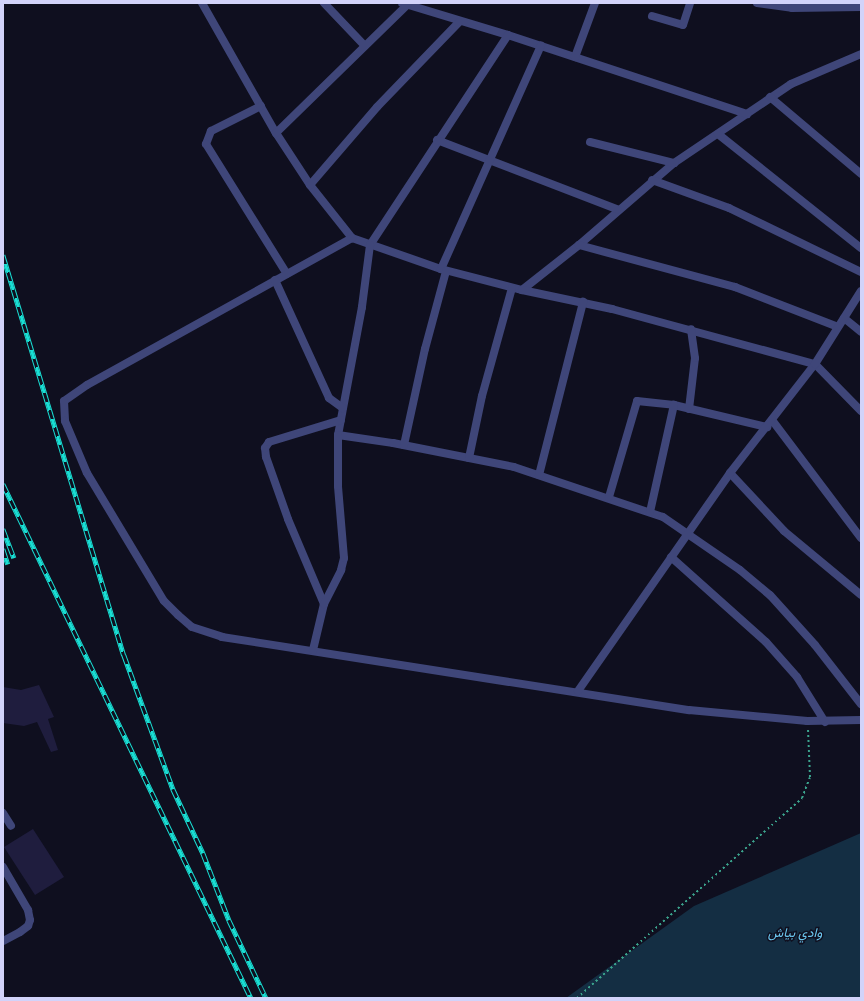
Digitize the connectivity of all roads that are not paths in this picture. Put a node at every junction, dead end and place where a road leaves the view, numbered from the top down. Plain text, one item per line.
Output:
1 (202, 3) edge
2 (324, 3) edge
3 (595, 3) edge
4 (690, 3) edge
5 (757, 3) edge
6 (405, 4) edge
7 (861, 8) edge
8 (652, 16) dead end
9 (459, 22) junction
10 (508, 35) junction
11 (540, 45) junction
12 (365, 46) junction
13 (861, 54) edge
14 (575, 58) junction
15 (770, 97) junction
16 (261, 106) junction
17 (747, 114) junction
18 (276, 134) junction
19 (718, 134) junction
20 (437, 140) junction
21 (590, 142) dead end
22 (491, 159) junction
23 (674, 163) junction
24 (861, 174) edge
25 (652, 180) junction
26 (310, 186) junction
27 (617, 209) junction
28 (352, 238) junction
29 (370, 245) junction
30 (579, 245) junction
31 (861, 248) edge
32 (443, 270) junction
33 (861, 272) edge
34 (287, 274) junction
35 (275, 280) junction
36 (512, 288) junction
37 (522, 290) junction
38 (861, 291) edge
39 (583, 302) junction
40 (844, 318) junction
41 (838, 327) junction
42 (691, 329) junction
43 (861, 332) edge
44 (815, 364) junction
45 (674, 405) junction
46 (343, 408) junction
47 (689, 409) junction
48 (861, 411) edge
49 (341, 420) junction
50 (770, 424) junction
51 (338, 435) junction
52 (404, 445) junction
53 (469, 458) junction
54 (730, 473) junction
55 (539, 475) junction
56 (609, 497) junction
57 (650, 512) junction
58 (688, 535) junction
59 (861, 538) edge
60 (671, 557) junction
61 (861, 595) edge
62 (324, 604) junction
63 (313, 650) junction
64 (578, 691) junction
65 (861, 704) edge
66 (861, 720) edge
67 (825, 722) junction
68 (3, 813) edge
69 (11, 826) dead end
70 (3, 868) edge
71 (3, 941) edge

1 - 16 street
2 - 12 street
3 - 14 street
4 - 8 street
5 - 7 street
6 - 9 street
6 - 12 street
9 - 10 street
9 - 26 street
10 - 11 street
10 - 20 street
11 - 14 street
11 - 22 street
12 - 18 street
13 - 15 street
14 - 17 street
15 - 17 street
15 - 24 street
16 - 18 street
16 - 34 street
17 - 19 street
18 - 26 street
19 - 23 street
19 - 31 street
20 - 22 street
20 - 29 street
21 - 23 street
22 - 27 street
22 - 32 street
23 - 25 street
25 - 27 street
25 - 33 street
26 - 28 street
27 - 30 street
28 - 29 street
28 - 34 street
29 - 32 street
29 - 46 street
30 - 37 street
30 - 41 street
32 - 36 street
32 - 52 street
34 - 35 street
35 - 46 street
35 - 63 street
36 - 37 street
36 - 53 street
37 - 39 street
38 - 40 street
39 - 42 street
39 - 55 street
40 - 41 street
40 - 43 street
41 - 44 street
42 - 44 street
42 - 47 street
44 - 48 street
44 - 50 street
45 - 47 street
45 - 56 street
45 - 57 street
46 - 49 street
47 - 50 street
49 - 51 street
49 - 62 street
50 - 54 street
50 - 59 street
51 - 52 street
51 - 62 street
52 - 53 street
53 - 55 street
54 - 58 street
54 - 61 street
55 - 56 street
56 - 57 street
57 - 58 street
58 - 60 street
58 - 65 street
60 - 64 street
60 - 67 street
62 - 63 street
63 - 64 street
64 - 67 street
66 - 67 street
68 - 69 street
70 - 71 street

